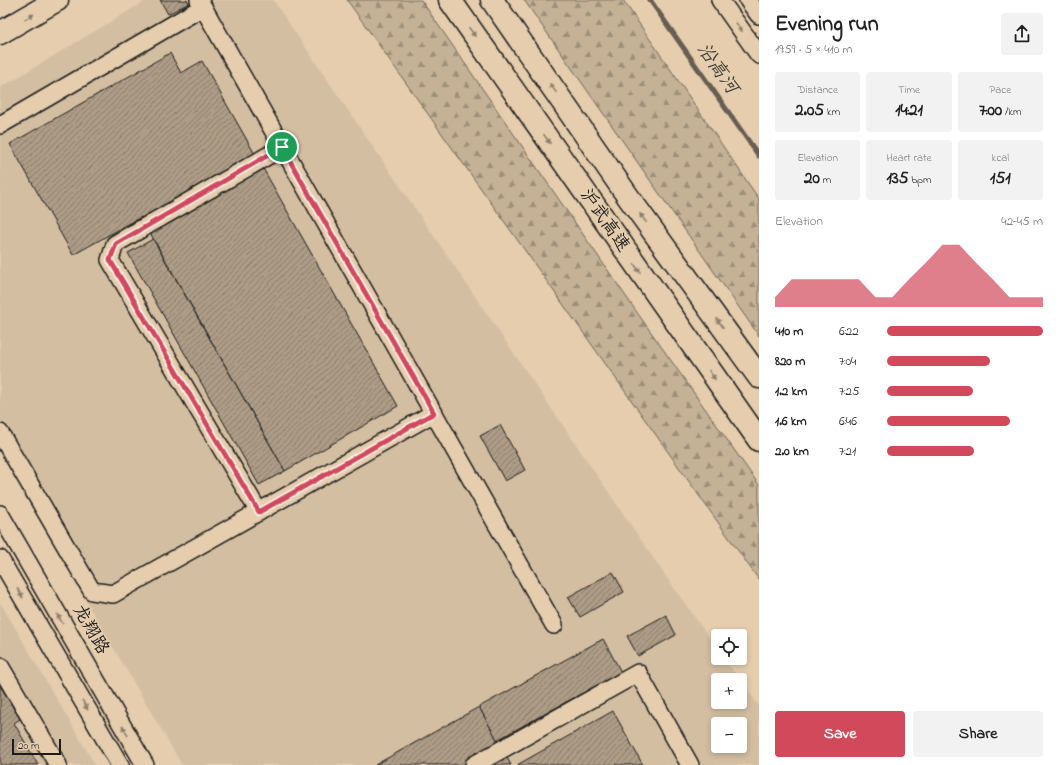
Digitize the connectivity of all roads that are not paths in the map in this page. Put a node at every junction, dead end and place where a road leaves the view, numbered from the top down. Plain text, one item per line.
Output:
1 (57, 0) edge
2 (450, 0) edge
3 (492, 0) edge
4 (720, 0) edge
5 (748, 0) edge
6 (201, 4) edge
7 (759, 15) edge
8 (0, 33) edge
9 (759, 55) edge
10 (0, 125) edge
11 (282, 147) junction
12 (759, 377) edge
13 (434, 413) junction
14 (0, 433) edge
15 (759, 440) edge
16 (259, 512) junction
17 (0, 514) edge
18 (0, 559) edge
19 (554, 625) dead end
20 (0, 666) edge
21 (58, 765) edge
22 (120, 765) edge
23 (145, 765) edge
24 (474, 765) edge
25 (690, 765) edge

8 -> 1 main road
2 -> 15 main road, 沪武高速
12 -> 3 main road, 沪武高速
4 -> 9 street
5 - 7 street
6 - 10 street
6 - 11 street
11 - 13 street
11 - 16 street
13 - 16 street
13 - 19 street
14 - 16 street
23 -> 17 street, 龙翔路
18 -> 22 street
20 - 21 street
24 - 25 street

